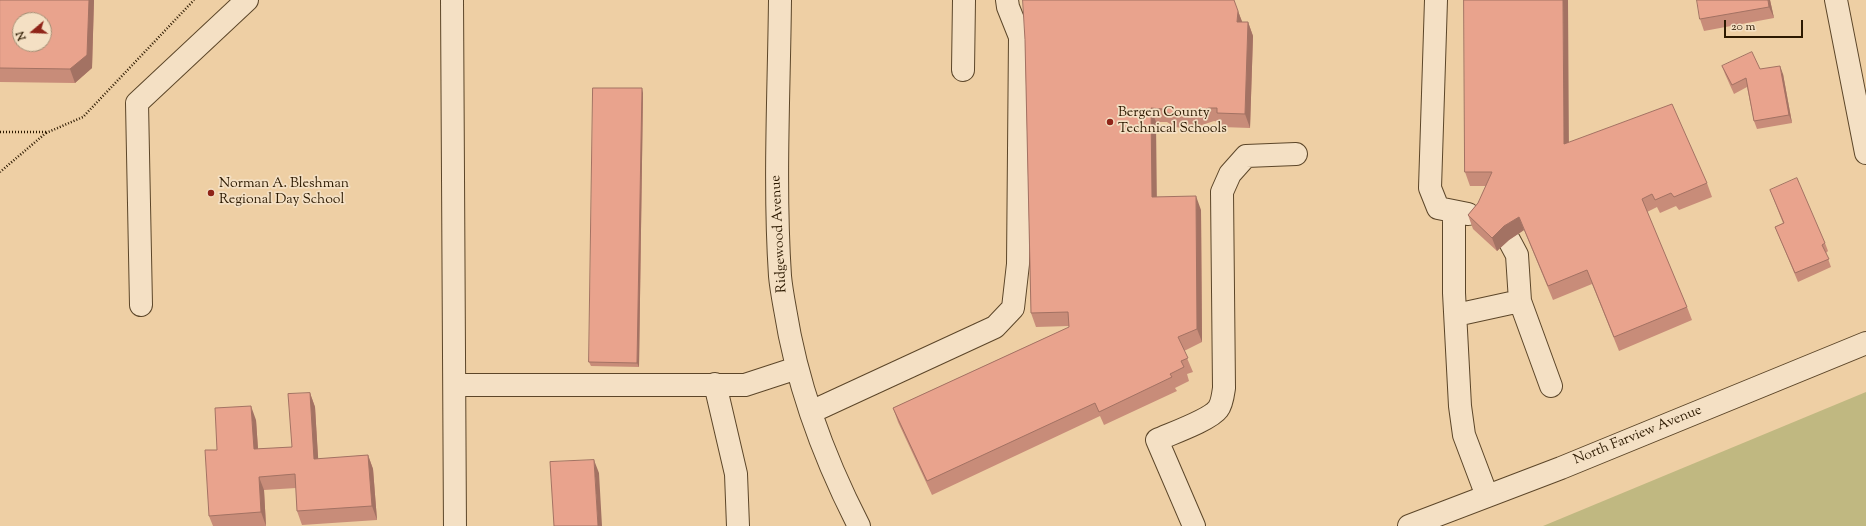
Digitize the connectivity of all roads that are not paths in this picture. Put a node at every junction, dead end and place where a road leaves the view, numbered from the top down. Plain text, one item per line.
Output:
1 (247, 0) edge
2 (452, 0) edge
3 (780, 0) edge
4 (964, 0) edge
5 (1007, 0) edge
6 (1436, 0) edge
7 (1836, 0) edge
8 (963, 70) dead end
9 (1866, 153) edge
10 (1296, 154) dead end
11 (1454, 212) junction
12 (1483, 216) edge
13 (1509, 240) edge
14 (1520, 301) junction
15 (141, 305) dead end
16 (1456, 315) junction
17 (1866, 342) edge
18 (797, 368) junction
19 (715, 384) junction
20 (455, 385) junction
21 (1551, 386) dead end
22 (810, 412) junction
23 (1487, 496) junction
24 (456, 526) edge
25 (738, 526) edge
26 (859, 526) edge
27 (1194, 526) edge
28 (1409, 526) edge

1 - 15 street
2 - 20 street
3 - 18 street, Ridgewood Avenue
4 - 8 street
5 - 22 street
6 - 11 street
7 - 9 street
10 - 27 street
11 - 12 street
11 - 16 street
13 - 14 street
14 - 16 street
14 - 21 street
16 - 23 street
17 - 23 street, North Farview Avenue
18 - 19 street
18 - 22 street, Ridgewood Avenue
19 - 20 street
19 - 25 street
20 - 24 street
22 - 26 street, Ridgewood Avenue
23 - 28 street, North Farview Avenue

